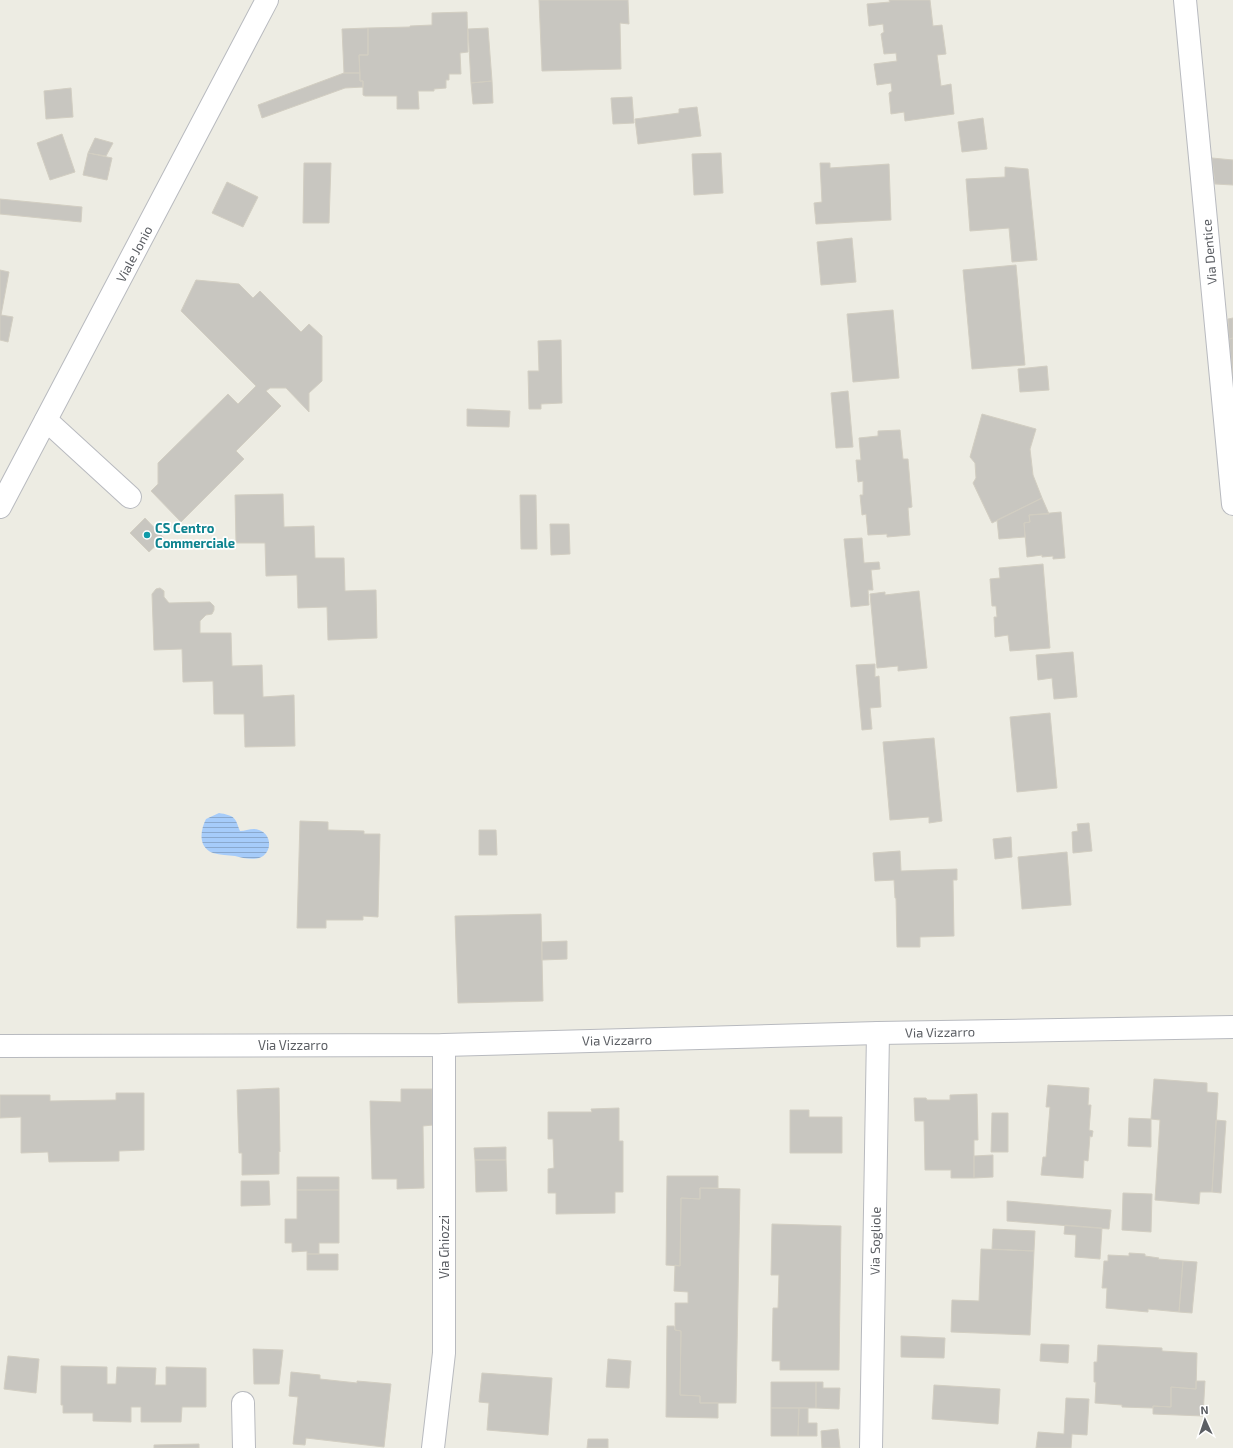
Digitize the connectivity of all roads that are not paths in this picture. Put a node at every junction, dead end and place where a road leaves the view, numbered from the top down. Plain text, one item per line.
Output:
1 (267, 0) edge
2 (1184, 0) edge
3 (46, 420) junction
4 (130, 497) dead end
5 (1233, 504) edge
6 (0, 507) edge
7 (1233, 1027) edge
8 (878, 1033) junction
9 (444, 1044) junction
10 (0, 1046) edge
11 (243, 1403) dead end
12 (244, 1448) edge
13 (433, 1448) edge
14 (871, 1448) edge

1 - 3 street, Viale Jonio
2 - 5 street, Via Dentice
3 - 4 street
3 - 6 street, Viale Jonio
7 - 8 street, Via Vizzarro
8 - 9 street, Via Vizzarro
8 - 14 street, Via Sogliole
9 - 10 street, Via Vizzarro
9 - 13 street, Via Ghiozzi
11 - 12 street

